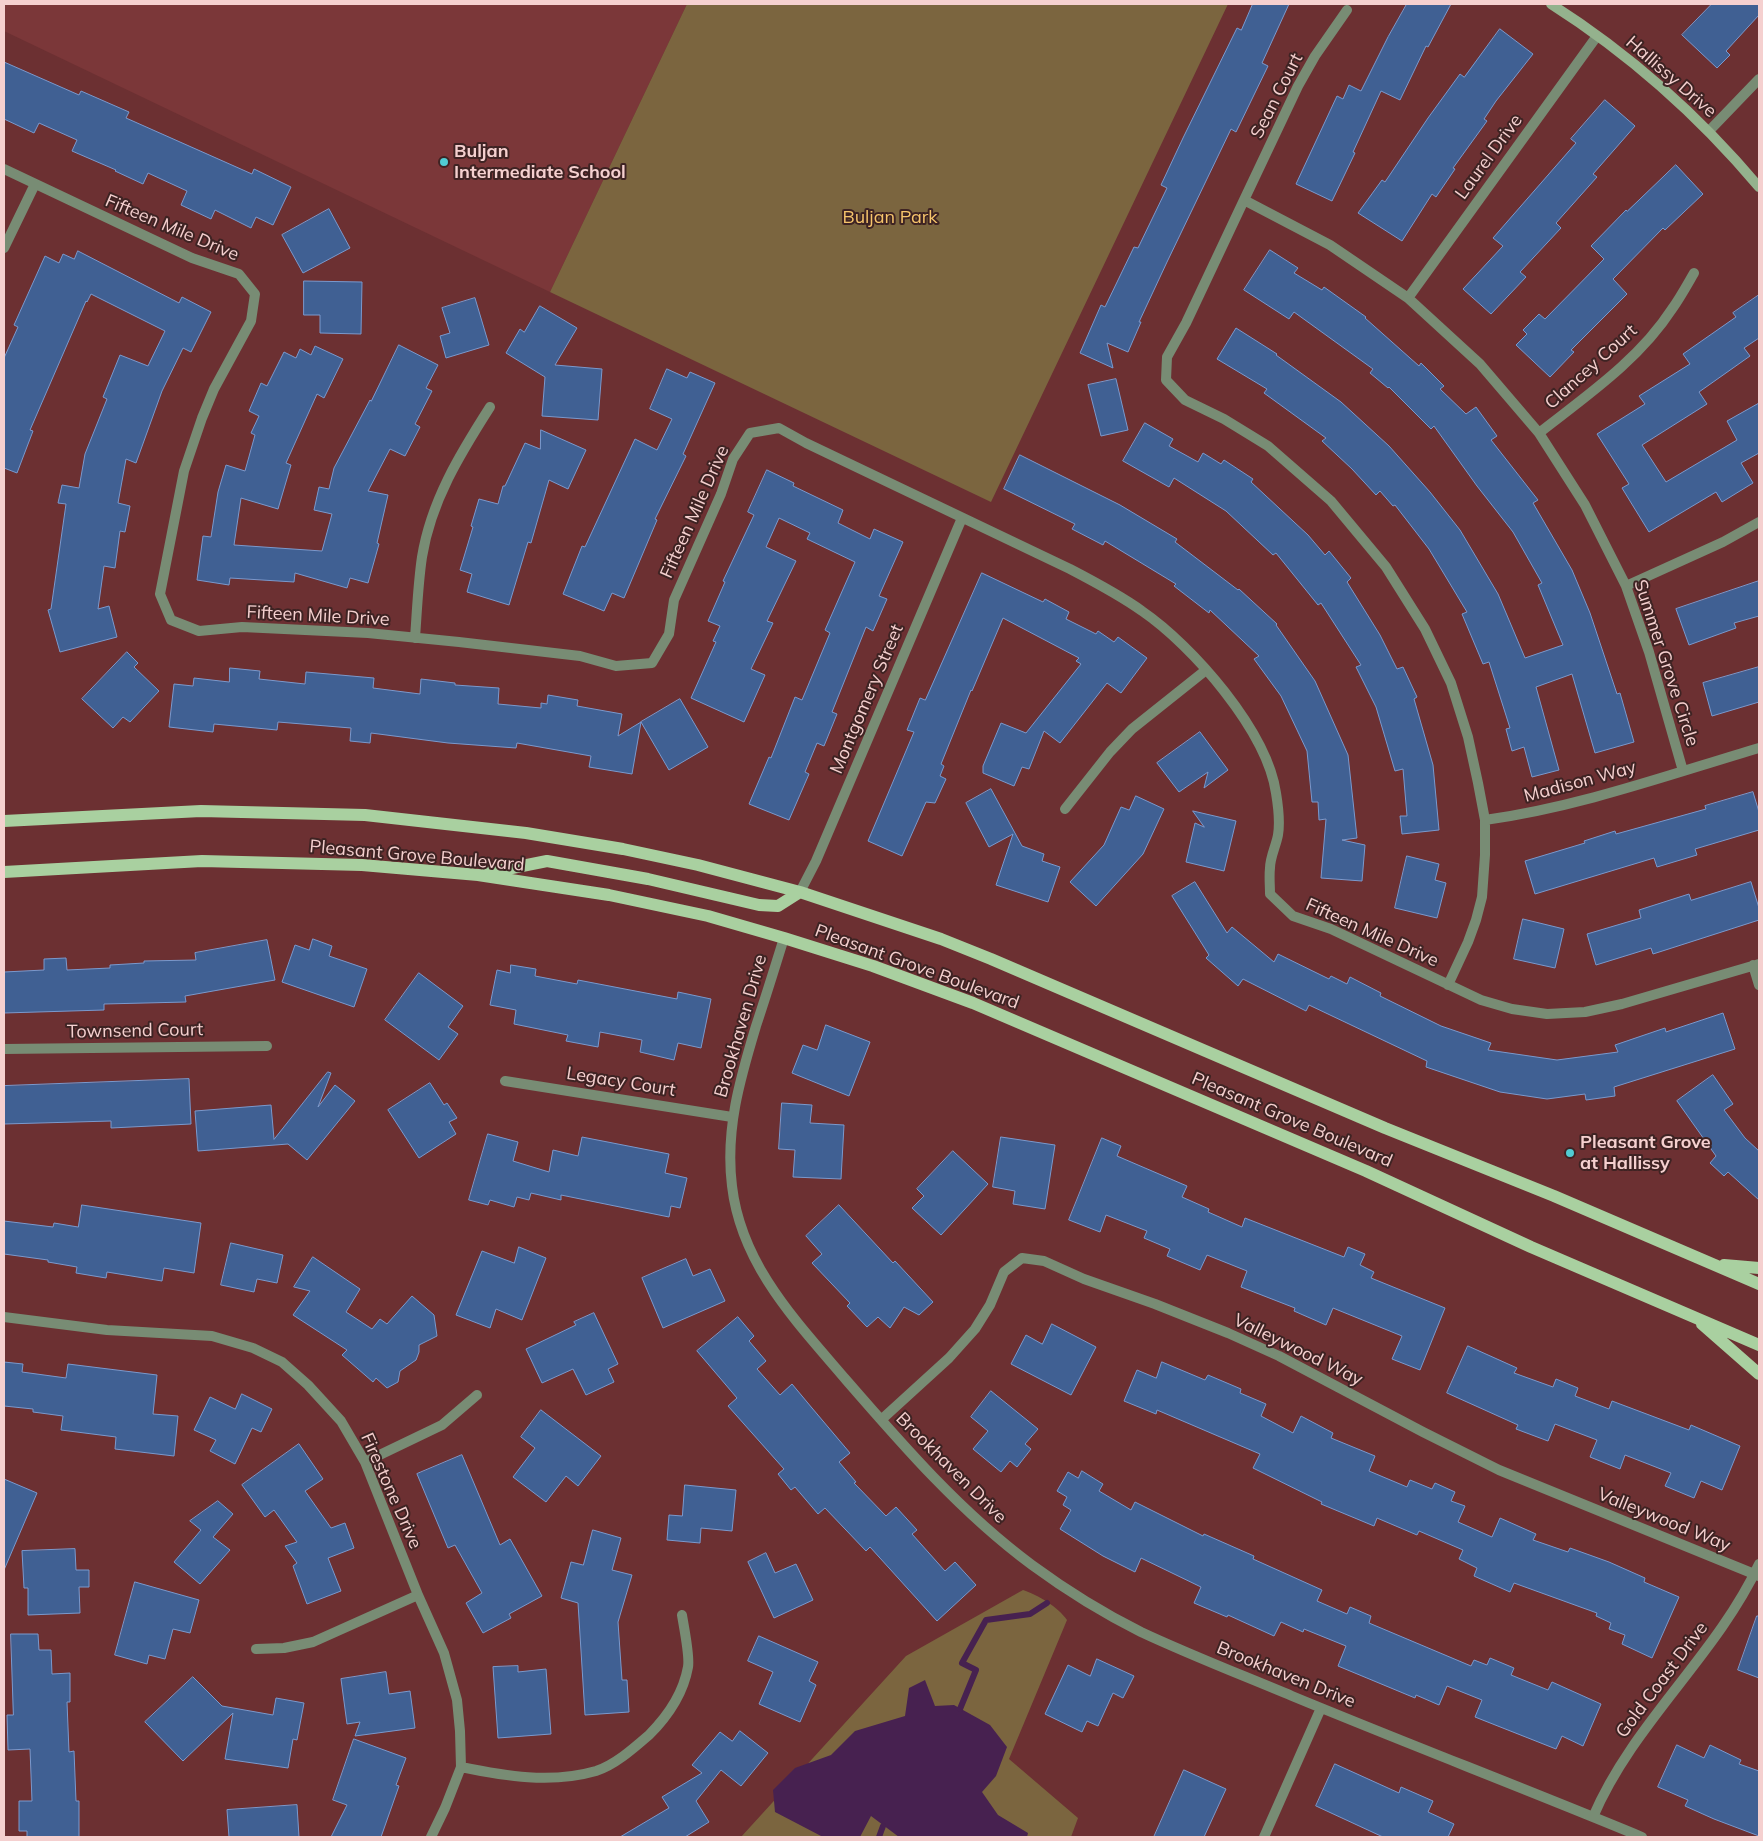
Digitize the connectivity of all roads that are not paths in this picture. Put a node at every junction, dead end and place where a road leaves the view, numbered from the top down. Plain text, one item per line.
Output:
1 (1550, 4) edge
2 (1347, 10) dead end
3 (1597, 36) junction
4 (1759, 79) edge
5 (1709, 131) junction
6 (4, 169) edge
7 (35, 184) junction
8 (1759, 187) edge
9 (1244, 200) junction
10 (4, 248) edge
11 (1694, 273) dead end
12 (1408, 298) junction
13 (490, 407) dead end
14 (1539, 433) junction
15 (962, 518) junction
16 (1759, 522) edge
17 (1626, 586) junction
18 (415, 638) junction
19 (1206, 670) junction
20 (1759, 748) edge
21 (1683, 771) junction
22 (1065, 809) dead end
23 (1485, 820) junction
24 (4, 821) edge
25 (4, 872) edge
26 (478, 875) junction
27 (800, 892) junction
28 (784, 938) junction
29 (1756, 964) edge
30 (1448, 985) junction
31 (1759, 985) edge
32 (267, 1046) dead end
33 (4, 1048) edge
34 (505, 1080) dead end
35 (732, 1116) junction
36 (1712, 1264) junction
37 (1759, 1268) edge
38 (1759, 1284) edge
39 (1692, 1316) junction
40 (4, 1318) edge
41 (1759, 1345) edge
42 (1759, 1374) edge
43 (477, 1396) dead end
44 (881, 1420) junction
45 (364, 1462) junction
46 (1759, 1564) edge
47 (1757, 1575) edge
48 (418, 1596) junction
49 (682, 1615) dead end
50 (256, 1650) dead end
51 (1321, 1708) junction
52 (460, 1767) junction
53 (1593, 1817) junction
54 (430, 1837) edge
55 (1264, 1837) edge
56 (1642, 1837) edge

1 - 3 street, Hallissy Drive
2 - 9 street, Sean Court
3 - 5 street, Hallissy Drive
3 - 12 street, Laurel Drive
4 - 5 street
5 - 8 street, Hallissy Drive
6 - 7 street, Fifteen Mile Drive
7 - 10 street
7 - 18 street, Fifteen Mile Drive
9 - 12 street, Summer Grove Circle
9 - 23 street
11 - 14 street, Clancey Court
12 - 14 street, Summer Grove Circle
13 - 18 street
14 - 17 street, Summer Grove Circle
15 - 18 street, Fifteen Mile Drive
15 - 19 street, Fifteen Mile Drive
15 - 27 street, Montgomery Street
16 - 17 street
17 - 21 street, Summer Grove Circle
19 - 22 street
19 - 30 street, Fifteen Mile Drive
20 - 21 street, Madison Way
21 - 23 street, Madison Way
23 - 30 street
24 - 27 main road, Pleasant Grove Boulevard
25 - 26 main road, Pleasant Grove Boulevard
26 - 27 main road
26 - 28 main road, Pleasant Grove Boulevard
27 - 36 main road, Pleasant Grove Boulevard
28 - 35 street, Brookhaven Drive
28 - 39 main road, Pleasant Grove Boulevard
29 - 30 street, Fifteen Mile Drive
29 - 31 street
32 - 33 street, Townsend Court
34 - 35 street, Legacy Court
35 - 44 street, Brookhaven Drive
36 - 37 main road
36 - 38 main road, Pleasant Grove Boulevard
39 - 41 main road, Pleasant Grove Boulevard
39 - 42 main road
40 - 45 street, Firestone Drive
43 - 45 street
44 - 47 street, Valleywood Way
44 - 51 street, Brookhaven Drive
45 - 48 street, Firestone Drive
46 - 47 street, Gold Coast Drive
47 - 53 street, Gold Coast Drive
48 - 50 street
48 - 52 street, Firestone Drive
49 - 52 street
51 - 53 street, Brookhaven Drive
51 - 55 street
52 - 54 street, Firestone Drive
53 - 56 street, Brookhaven Drive

